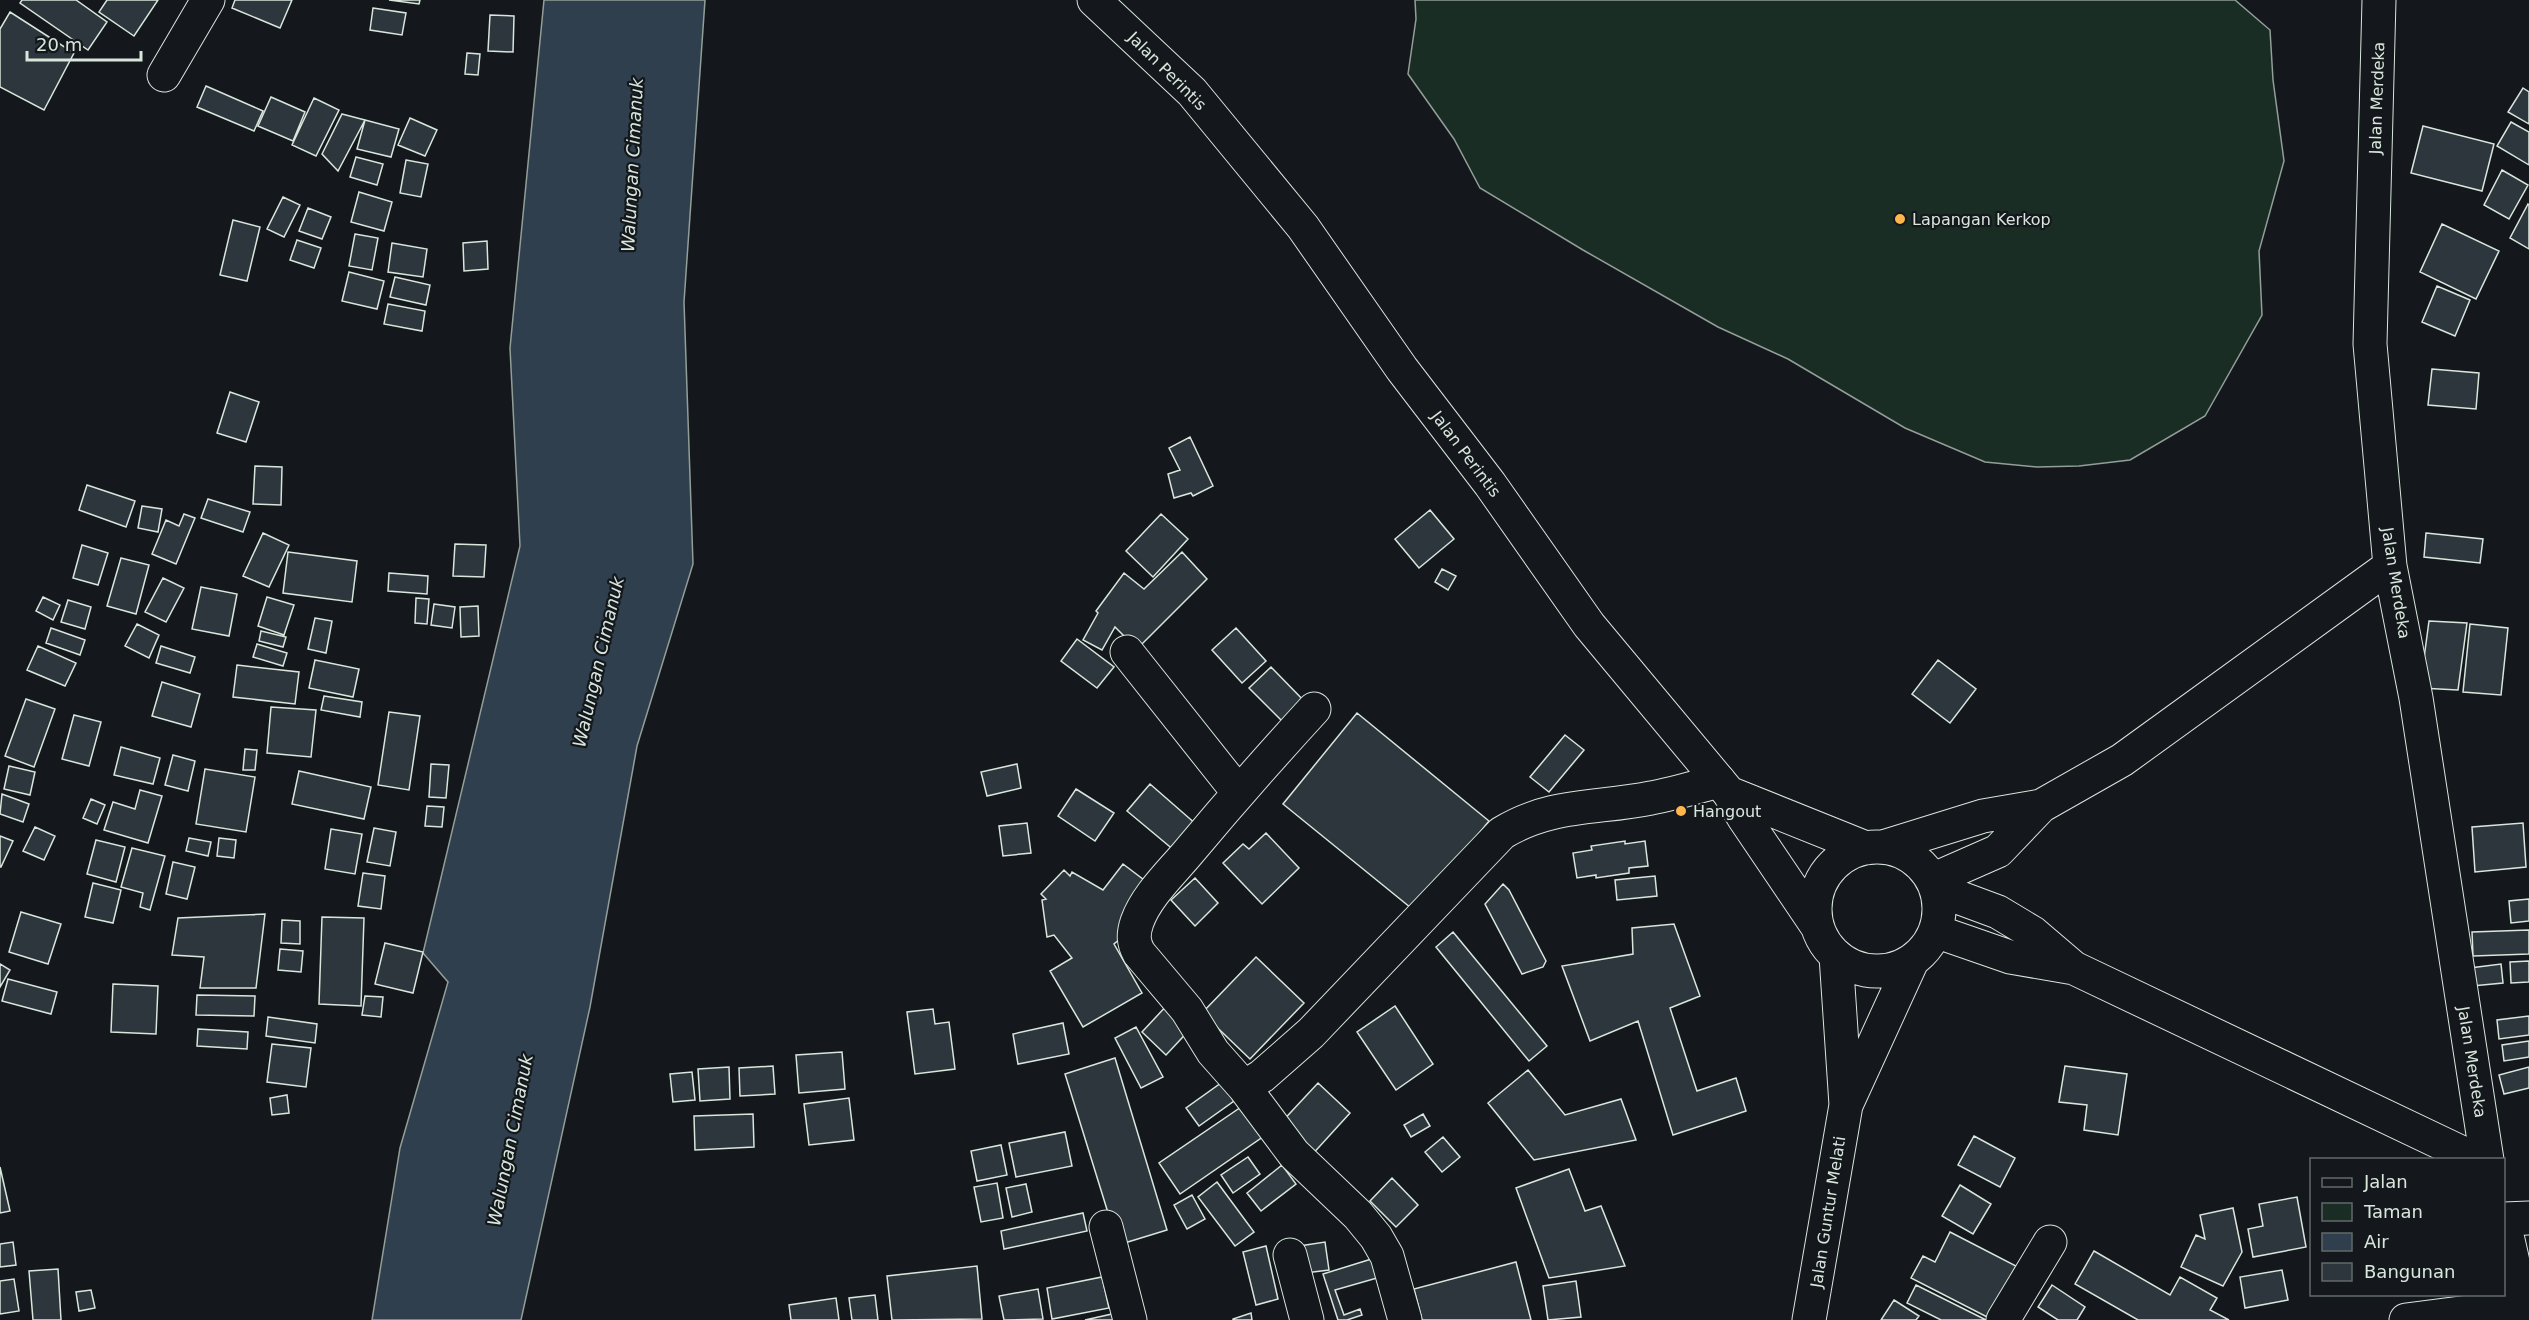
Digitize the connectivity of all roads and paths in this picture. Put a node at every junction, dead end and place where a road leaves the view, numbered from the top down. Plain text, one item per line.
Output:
1 (208, 0) edge
2 (1094, 0) edge
3 (2379, 0) edge
4 (164, 75) dead end
5 (2390, 566) junction
6 (1127, 652) dead end
7 (1314, 709) dead end
8 (1724, 787) junction
9 (1238, 792) junction
10 (2041, 806) junction
11 (1874, 848) junction
12 (1934, 885) junction
13 (1817, 926) junction
14 (1935, 931) junction
15 (1836, 956) junction
16 (1912, 961) junction
17 (2074, 968) junction
18 (1244, 1087) junction
19 (1846, 1105) junction
20 (2473, 1158) edge
21 (2487, 1158) edge
22 (2529, 1218) edge
23 (2505, 1221) edge
24 (2505, 1226) edge
25 (1106, 1227) dead end
26 (2050, 1242) dead end
27 (1290, 1255) dead end
28 (2524, 1313) edge
29 (1130, 1320) edge
30 (1306, 1320) edge
31 (1405, 1320) edge
32 (1809, 1320) edge
33 (2003, 1320) edge
34 (2406, 1320) edge

1 - 4 street
2 - 8 street, Jalan Perintis
3 - 5 street, Jalan Merdeka
5 - 10 street
5 - 21 street, Jalan Merdeka
6 - 9 street
7 - 9 street
8 - 11 street
8 - 13 street, Jalan Perintis
8 - 18 street
9 - 18 street
10 - 11 street
10 - 12 street
11 - 12 street
11 - 13 street
12 - 14 street
12 - 17 street
13 - 15 street
14 - 16 street
14 - 17 street
15 - 16 street
15 - 19 street, Jalan Guntur Melati
16 - 19 street, Jalan Guntur Melati
17 - 20 street
18 - 31 street
19 - 32 street, Jalan Guntur Melati
22 - 23 street
24 - 28 street
25 - 29 street
26 - 33 street
27 - 30 street
28 - 34 street

